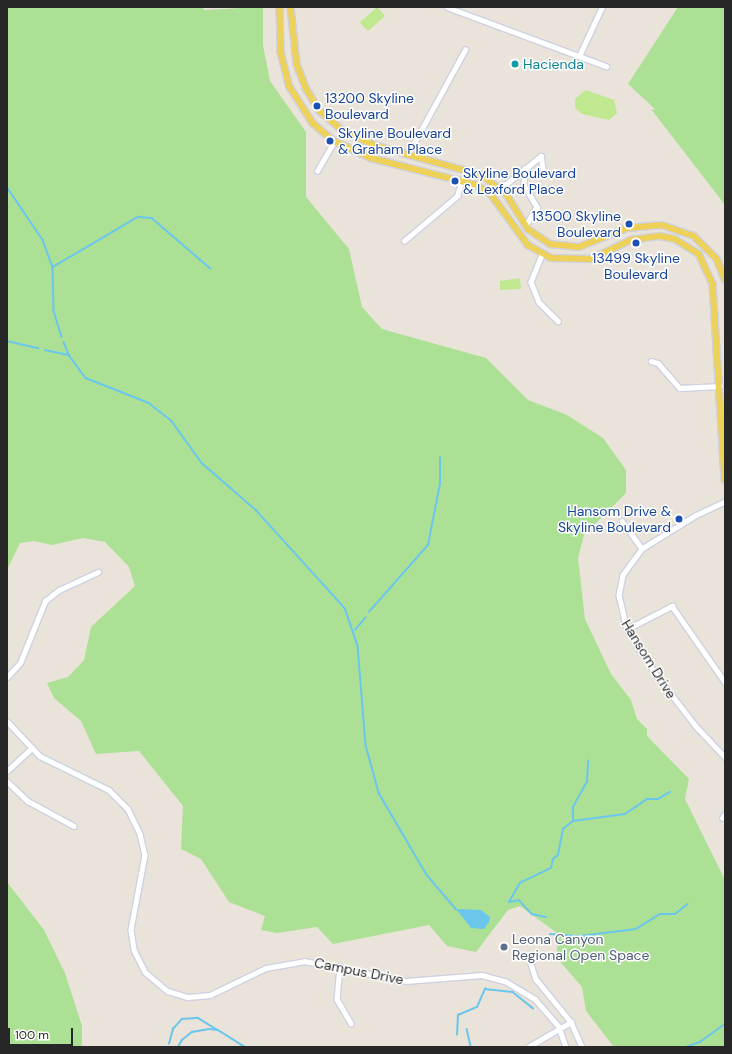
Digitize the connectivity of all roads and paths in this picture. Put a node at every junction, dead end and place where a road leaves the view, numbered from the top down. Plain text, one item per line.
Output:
1 (280, 7) edge
2 (291, 7) edge
3 (447, 7) edge
4 (602, 7) edge
5 (465, 50) dead end
6 (580, 54) junction
7 (606, 66) dead end
8 (334, 141) junction
9 (408, 154) junction
10 (525, 168) junction
11 (316, 171) dead end
12 (544, 173) dead end
13 (462, 180) junction
14 (501, 188) junction
15 (526, 226) junction
16 (404, 241) dead end
17 (702, 244) junction
18 (695, 251) junction
19 (542, 255) junction
20 (725, 279) edge
21 (558, 321) dead end
22 (651, 361) dead end
23 (720, 386) junction
24 (725, 480) edge
25 (725, 502) edge
26 (622, 522) dead end
27 (642, 549) junction
28 (98, 572) dead end
29 (627, 629) junction
30 (7, 677) edge
31 (725, 682) edge
32 (7, 721) edge
33 (31, 749) junction
34 (725, 757) edge
35 (7, 771) edge
36 (7, 781) edge
37 (74, 826) dead end
38 (531, 964) dead end
39 (340, 966) junction
40 (571, 1022) junction
41 (351, 1023) dead end
42 (559, 1027) junction
43 (528, 1047) edge
44 (566, 1047) edge
45 (582, 1047) edge

1 - 8 main road
2 - 9 main road
3 - 6 street
4 - 6 street
5 - 9 street
6 - 7 street
8 - 11 street
8 - 13 main road
9 - 14 main road
10 - 12 street
10 - 14 street
10 - 15 street
13 - 16 street
13 - 19 main road
14 - 15 main road
15 - 17 main road
17 - 18 main road
17 - 20 main road
18 - 19 main road
18 - 23 main road
19 - 21 street
22 - 23 street
23 - 24 main road
25 - 27 street, Hansom Drive
26 - 27 street
27 - 29 street, Hansom Drive
28 - 30 street
29 - 31 street
29 - 34 street, Hansom Drive
32 - 33 street, Campus Drive
33 - 35 street
33 - 39 street, Campus Drive
36 - 37 street
38 - 40 street
39 - 41 street
39 - 42 street, Campus Drive
40 - 42 street
40 - 45 street
42 - 43 street
42 - 44 street, Campus Drive

